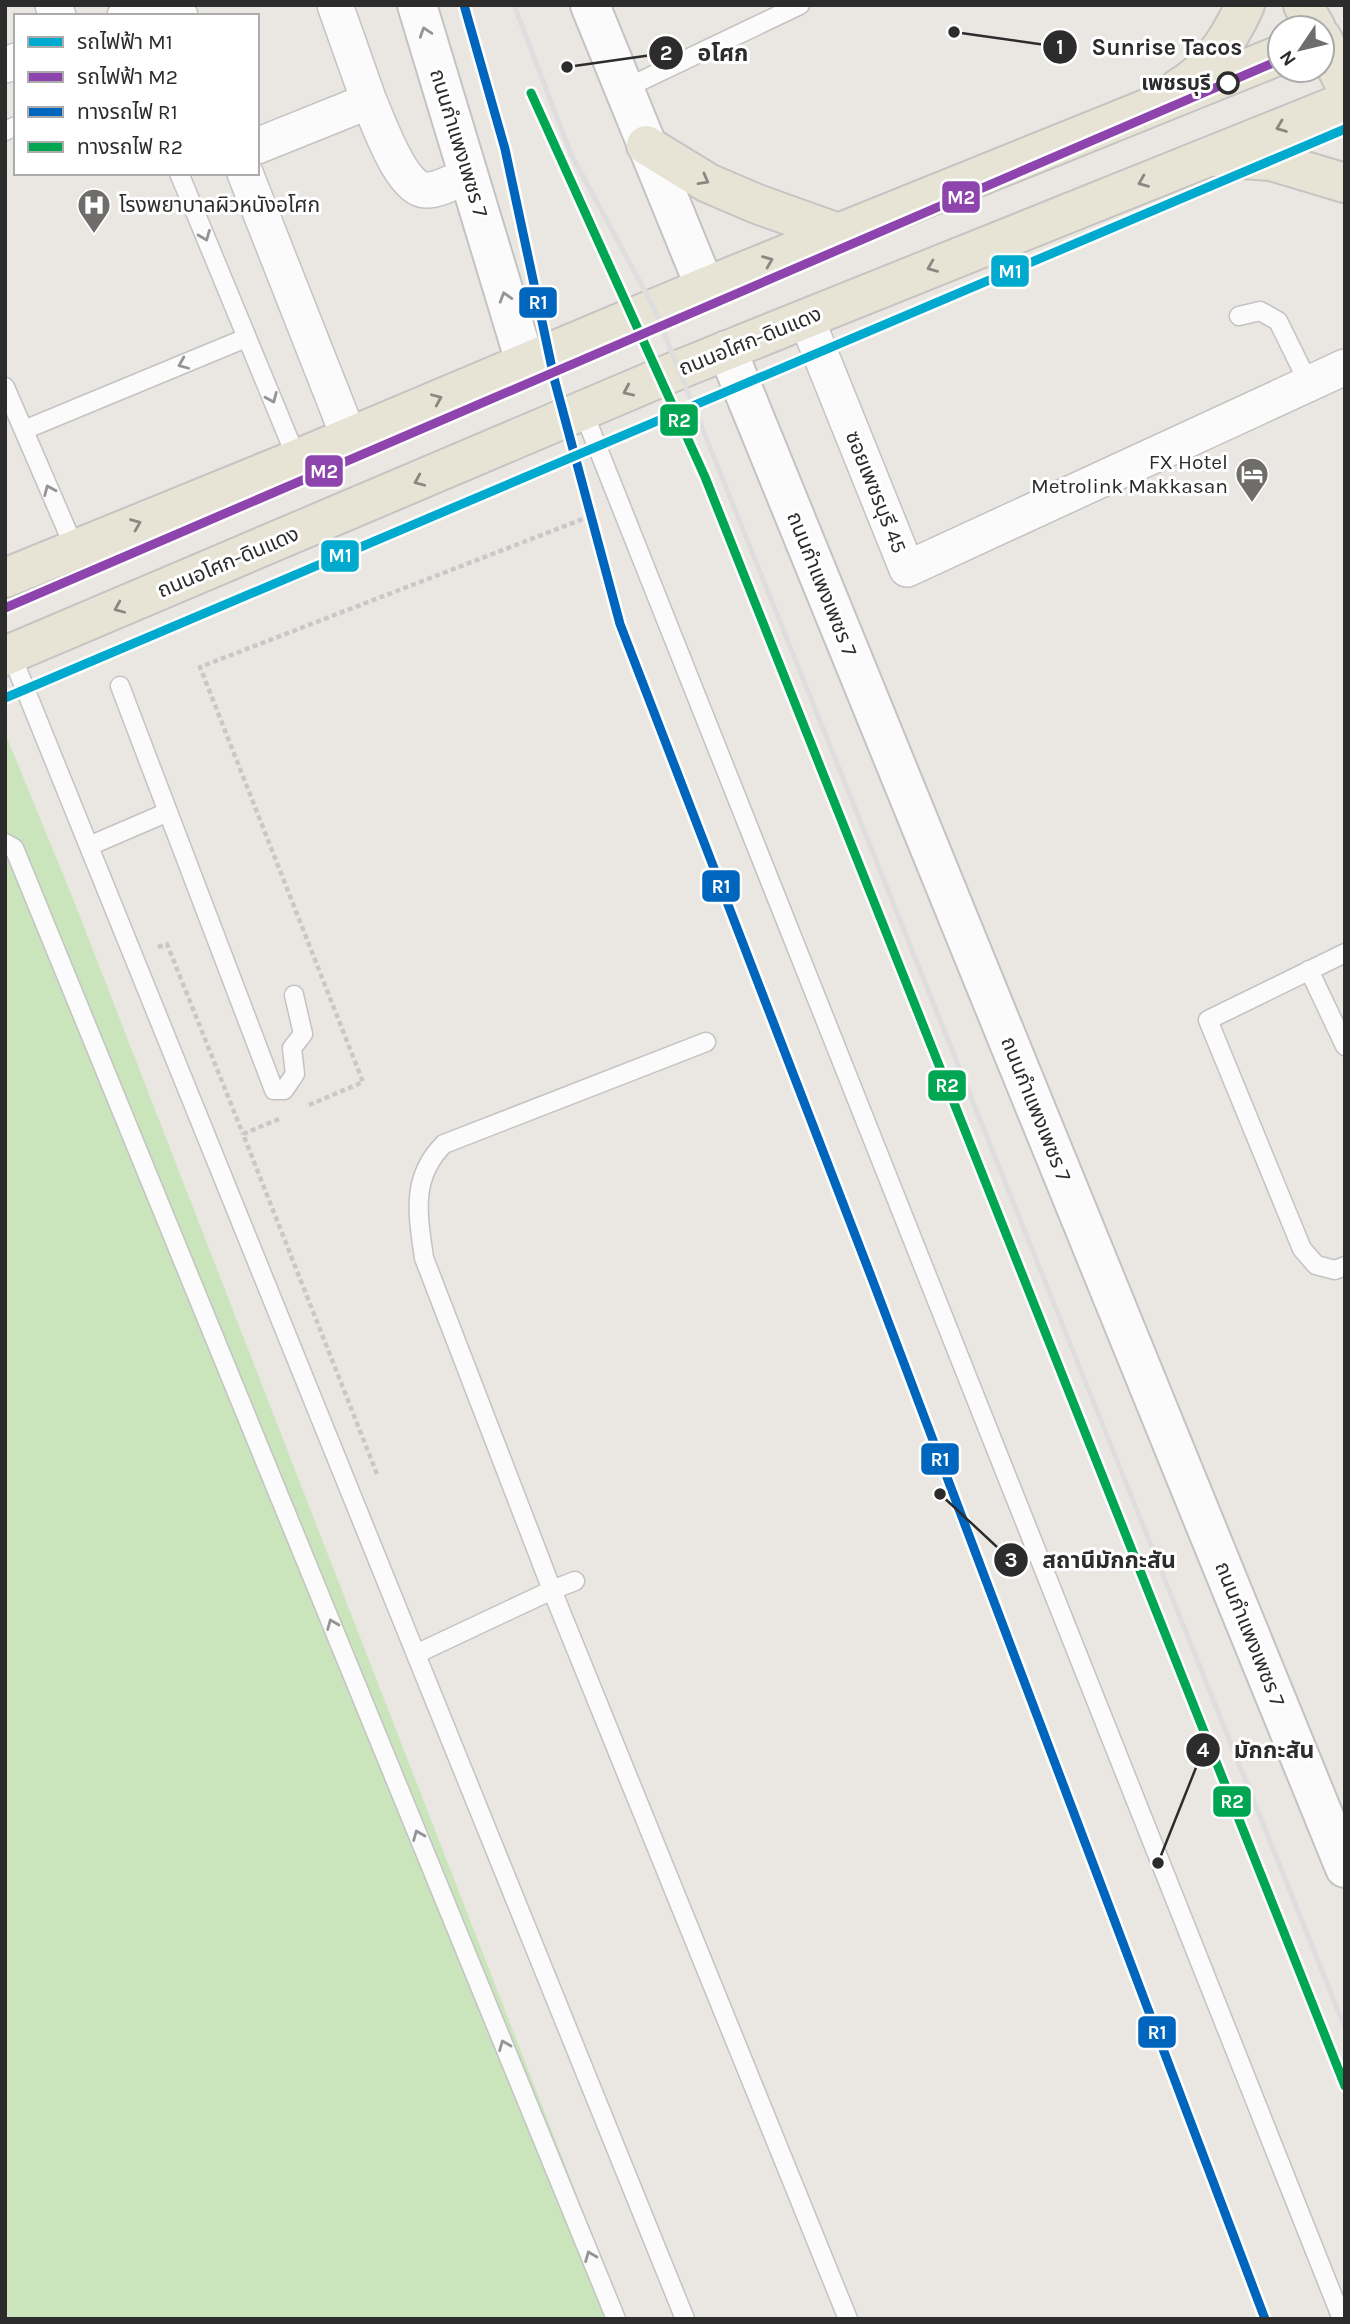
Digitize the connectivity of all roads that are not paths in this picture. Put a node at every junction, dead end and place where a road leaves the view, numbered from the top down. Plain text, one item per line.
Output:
1 (151, 5) edge
2 (335, 5) edge
3 (417, 5) edge
4 (590, 5) edge
5 (800, 5) edge
6 (1245, 5) edge
7 (130, 14) edge
8 (1266, 61) edge
9 (1336, 67) edge
10 (1345, 85) edge
11 (624, 89) junction
12 (369, 101) junction
13 (1345, 102) edge
14 (1128, 117) junction
15 (259, 145) edge
16 (646, 145) junction
17 (1207, 156) junction
18 (180, 175) edge
19 (246, 175) edge
20 (468, 175) junction
21 (1345, 183) edge
22 (838, 233) junction
23 (705, 286) junction
24 (1239, 316) dead end
25 (806, 318) junction
26 (246, 338) junction
27 (727, 350) junction
28 (525, 362) junction
29 (1345, 367) edge
30 (1308, 384) junction
31 (5, 387) edge
32 (583, 411) junction
33 (24, 430) junction
34 (349, 437) junction
35 (297, 459) junction
36 (75, 549) junction
37 (5, 578) edge
38 (8, 655) edge
39 (120, 686) dead end
40 (168, 812) junction
41 (5, 844) edge
42 (89, 846) junction
43 (1345, 953) edge
44 (1309, 970) junction
45 (294, 995) dead end
46 (706, 1042) dead end
47 (1345, 1046) edge
48 (1345, 1266) edge
49 (575, 1581) dead end
50 (552, 1590) junction
51 (416, 1654) junction
52 (1345, 1868) edge
53 (616, 2319) edge
54 (685, 2319) edge
55 (848, 2319) edge
56 (1342, 2319) edge

1 - 7 street
2 - 12 street
20 -> 3 street, ถนนกำแพงเพชร 7
4 - 11 street
5 - 11 lane
6 - 14 main road
8 - 14 main road
9 - 10 main road
11 - 16 street
12 - 15 street
12 - 20 street
13 -> 17 main road, ถนนอโศก-ดินแดง
14 - 22 main road
16 -> 22 main road
16 - 23 street
17 - 21 main road
17 -> 25 main road, ถนนอโศก-ดินแดง
18 -> 26 lane
19 - 34 street
28 -> 20 street, ถนนกำแพงเพชร 7
23 -> 22 main road
23 - 28 main road
24 - 30 lane
25 - 27 main road, ถนนอโศก-ดินแดง
25 - 30 street, ซอยเพชรบุรี 45
26 -> 33 lane
26 -> 35 lane
27 -> 32 main road, ถนนอโศก-ดินแดง
27 - 52 street, ถนนกำแพงเพชร 7
34 -> 28 main road
29 - 30 street, ซอยเพชรบุรี 45
31 - 33 lane
32 -> 38 main road, ถนนอโศก-ดินแดง
32 - 56 lane
36 -> 33 lane
34 - 35 main road
36 -> 35 main road
36 - 37 main road
38 - 42 lane
39 - 40 lane
40 - 42 lane
40 - 45 lane
53 -> 41 lane
42 - 51 lane
43 - 44 lane
44 - 47 lane
44 - 48 lane
46 - 50 lane
49 - 50 lane
50 - 51 lane
50 - 55 lane
51 - 54 lane

